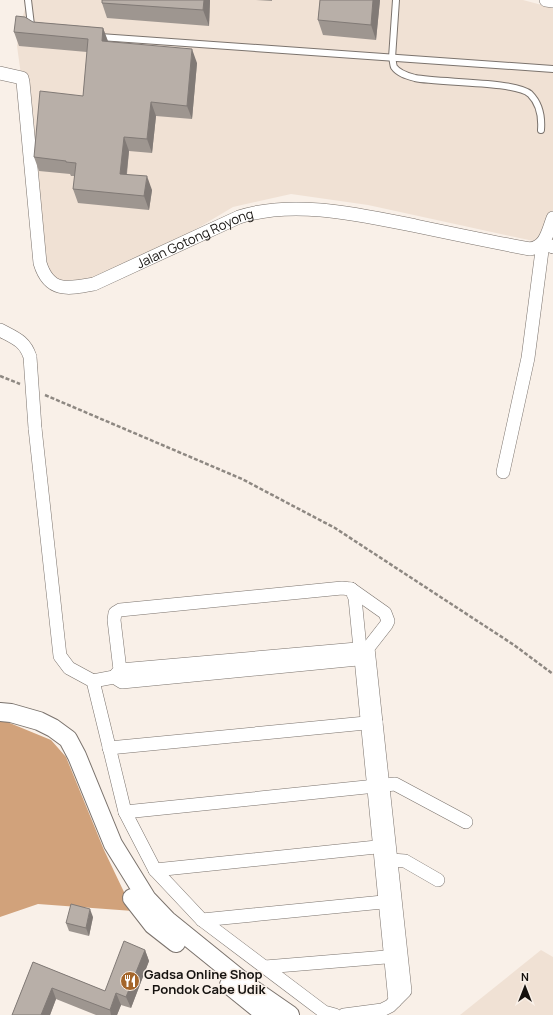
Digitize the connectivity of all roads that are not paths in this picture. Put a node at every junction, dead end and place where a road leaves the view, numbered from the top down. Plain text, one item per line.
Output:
1 (28, 0) edge
2 (396, 0) edge
3 (546, 0) edge
4 (553, 1) edge
5 (38, 31) edge
6 (90, 36) edge
7 (392, 58) junction
8 (553, 69) edge
9 (0, 73) edge
10 (541, 130) dead end
11 (553, 218) edge
12 (548, 245) edge
13 (0, 330) edge
14 (503, 472) dead end
15 (351, 589) junction
16 (364, 653) junction
17 (117, 674) junction
18 (93, 681) junction
19 (0, 712) edge
20 (0, 718) edge
21 (372, 722) junction
22 (109, 748) junction
23 (378, 786) junction
24 (125, 812) junction
25 (466, 822) dead end
26 (384, 846) junction
27 (391, 860) junction
28 (155, 870) junction
29 (438, 880) dead end
30 (390, 901) junction
31 (202, 920) junction
32 (396, 956) junction
33 (265, 967) junction
34 (266, 1015) edge
35 (290, 1015) edge
36 (335, 1015) edge
37 (344, 1015) edge

1 - 5 lane
2 - 7 lane
3 - 4 street
6 - 7 lane
7 - 8 lane
7 - 10 lane
9 - 12 street, Jalan Gotong Royong
11 - 12 street
12 - 14 street
13 - 18 street, bridge
15 - 16 street
15 - 16 street
15 - 17 street
16 - 17 street
16 - 21 street
17 - 18 street
18 - 22 street
19 - 35 street
20 - 34 street
21 - 22 street
21 - 23 street
22 - 24 street
23 - 24 street
23 - 25 street
23 - 26 street
24 - 28 street
26 - 27 street
26 - 28 street
26 - 30 street
27 - 29 street
27 - 30 street
28 - 31 street
30 - 31 street
30 - 32 street
31 - 33 street
32 - 33 street
32 - 37 street
33 - 36 street

